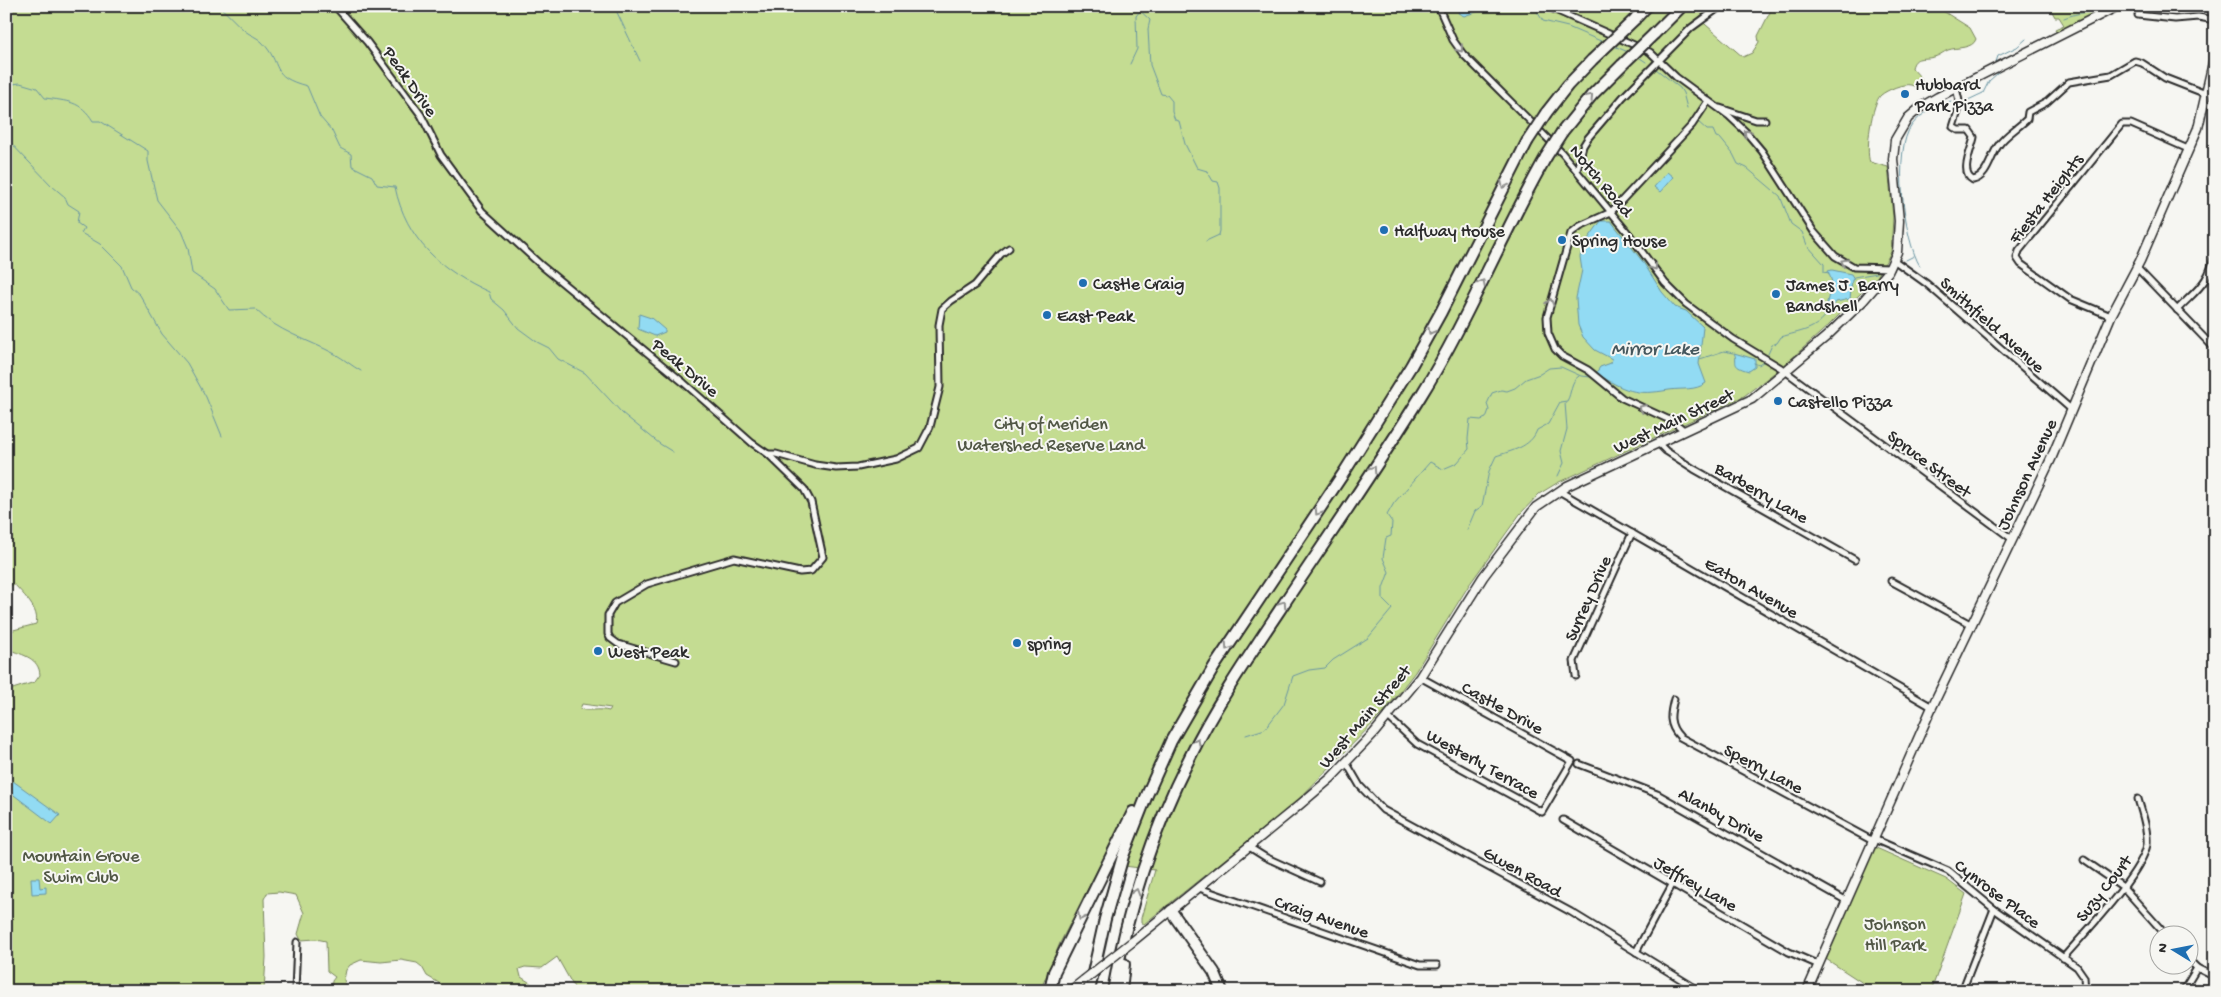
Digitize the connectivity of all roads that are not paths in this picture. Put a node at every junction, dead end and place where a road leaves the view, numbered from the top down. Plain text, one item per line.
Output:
1 (335, 6) edge
2 (1438, 6) edge
3 (1546, 6) edge
4 (1647, 6) edge
5 (1682, 6) edge
6 (1721, 6) edge
7 (2118, 6) edge
8 (2138, 15) dead end
9 (2215, 20) edge
10 (2215, 54) edge
11 (1658, 60) junction
12 (2212, 84) edge
13 (1956, 88) junction
14 (2206, 94) junction
15 (1708, 101) junction
16 (1717, 108) junction
17 (1765, 120) dead end
18 (2188, 149) junction
19 (1577, 170) junction
20 (1611, 212) junction
21 (1009, 248) dead end
22 (2215, 252) edge
23 (1895, 261) junction
24 (2214, 264) edge
25 (1891, 268) junction
26 (2137, 268) junction
27 (2177, 310) junction
28 (2111, 316) junction
29 (2215, 349) edge
30 (1785, 372) junction
31 (2072, 410) junction
32 (1685, 431) junction
33 (1658, 443) junction
34 (768, 454) junction
35 (1559, 490) junction
36 (1632, 533) junction
37 (2012, 540) junction
38 (1856, 560) dead end
39 (1892, 581) dead end
40 (1972, 625) junction
41 (676, 661) dead end
42 (1420, 676) junction
43 (1576, 676) dead end
44 (1674, 699) dead end
45 (1932, 707) junction
46 (1388, 717) junction
47 (1572, 760) joint
48 (1346, 762) junction
49 (1579, 764) dead end
50 (1160, 765) junction
51 (2138, 799) dead end
52 (1563, 820) dead end
53 (1873, 840) junction
54 (1249, 847) junction
55 (2084, 860) dead end
56 (1320, 882) dead end
57 (1672, 886) junction
58 (2123, 887) junction
59 (1199, 888) junction
60 (1847, 901) junction
61 (1131, 909) junction
62 (1994, 909) junction
63 (1170, 911) junction
64 (2156, 924) edge
65 (297, 942) dead end
66 (1195, 948) junction
67 (1636, 952) junction
68 (2063, 958) junction
69 (1437, 965) dead end
70 (1819, 965) junction
71 (2198, 968) edge
72 (2193, 974) edge
73 (2215, 977) edge
74 (295, 991) edge
75 (1050, 991) edge
76 (1070, 991) edge
77 (1089, 991) edge
78 (1113, 991) edge
79 (1121, 991) edge
80 (1217, 991) edge
81 (1222, 991) edge
82 (1700, 991) edge
83 (1808, 991) edge
84 (1962, 991) edge
85 (2085, 991) edge
86 (2183, 991) edge

1 - 34 street, Peak Drive
2 -> 19 street, Notch Road
3 - 11 street
4 -> 50 highway, bridge
61 -> 5 highway, bridge
6 - 11 street
7 - 13 main road, West Main Street
8 - 9 street
10 - 12 main road, Johnson Avenue
11 - 15 street
11 - 19 street
12 - 14 main road, Johnson Avenue
13 - 14 street
13 - 23 main road, West Main Street
14 - 18 main road, Johnson Avenue
15 - 16 street
15 - 20 street
16 - 17 street
25 -> 16 street
18 - 26 main road, Johnson Avenue
18 - 28 street, Fiesta Heights
19 - 20 street, Notch Road
20 -> 30 street, Notch Road
32 -> 20 street
21 - 34 street, Peak Drive
22 - 24 street
23 - 25 main road, West Main Street
23 - 31 street, Smithfield Avenue
24 - 27 street
25 - 30 main road, West Main Street
26 - 27 street
26 - 28 main road, Johnson Avenue
27 - 29 street
28 - 31 main road, Johnson Avenue
30 - 32 main road, West Main Street
30 - 37 street, Spruce Street
31 - 37 main road, Johnson Avenue
32 - 33 main road, West Main Street
33 - 35 main road, West Main Street
33 - 38 street, Barberry Lane
34 - 41 street
35 - 36 street, Eaton Avenue
35 - 42 main road, West Main Street
36 - 43 street, Surrey Drive
36 - 45 street, Eaton Avenue
37 - 40 main road, Johnson Avenue
39 - 40 street
40 - 45 main road, Johnson Avenue
42 - 46 main road, West Main Street
42 - 47 street, Castle Drive
44 - 53 street, Sperry Lane
45 - 53 main road, Johnson Avenue
46 - 47 street, Westerly Terrace
46 - 48 main road, West Main Street
48 - 54 main road, West Main Street
48 - 67 street, Gwen Road
49 - 60 street, Alanby Drive
50 -> 75 highway
50 - 77 highway
51 - 58 street, Suzy Court
52 - 57 street, Jeffrey Lane
53 - 60 main road, Johnson Avenue
53 - 62 street, Cynrose Place
54 - 56 street
54 - 59 main road, West Main Street
55 - 58 street
57 - 67 street
57 - 70 street, Jeffrey Lane
58 - 64 street
58 - 68 street, Suzy Court
59 - 63 main road, West Main Street
59 - 69 street, Craig Avenue
60 - 70 main road, Johnson Avenue
61 - 78 highway
61 - 79 highway
62 - 68 street, Cynrose Place
62 - 84 street
63 - 66 highway
63 - 76 main road, West Main Street, bridge
65 - 74 street
66 - 80 highway
66 - 81 highway
67 - 82 street, Gwen Road
68 - 85 street, Cynrose Place
70 - 83 main road, Johnson Avenue
71 - 73 street
72 - 86 street

